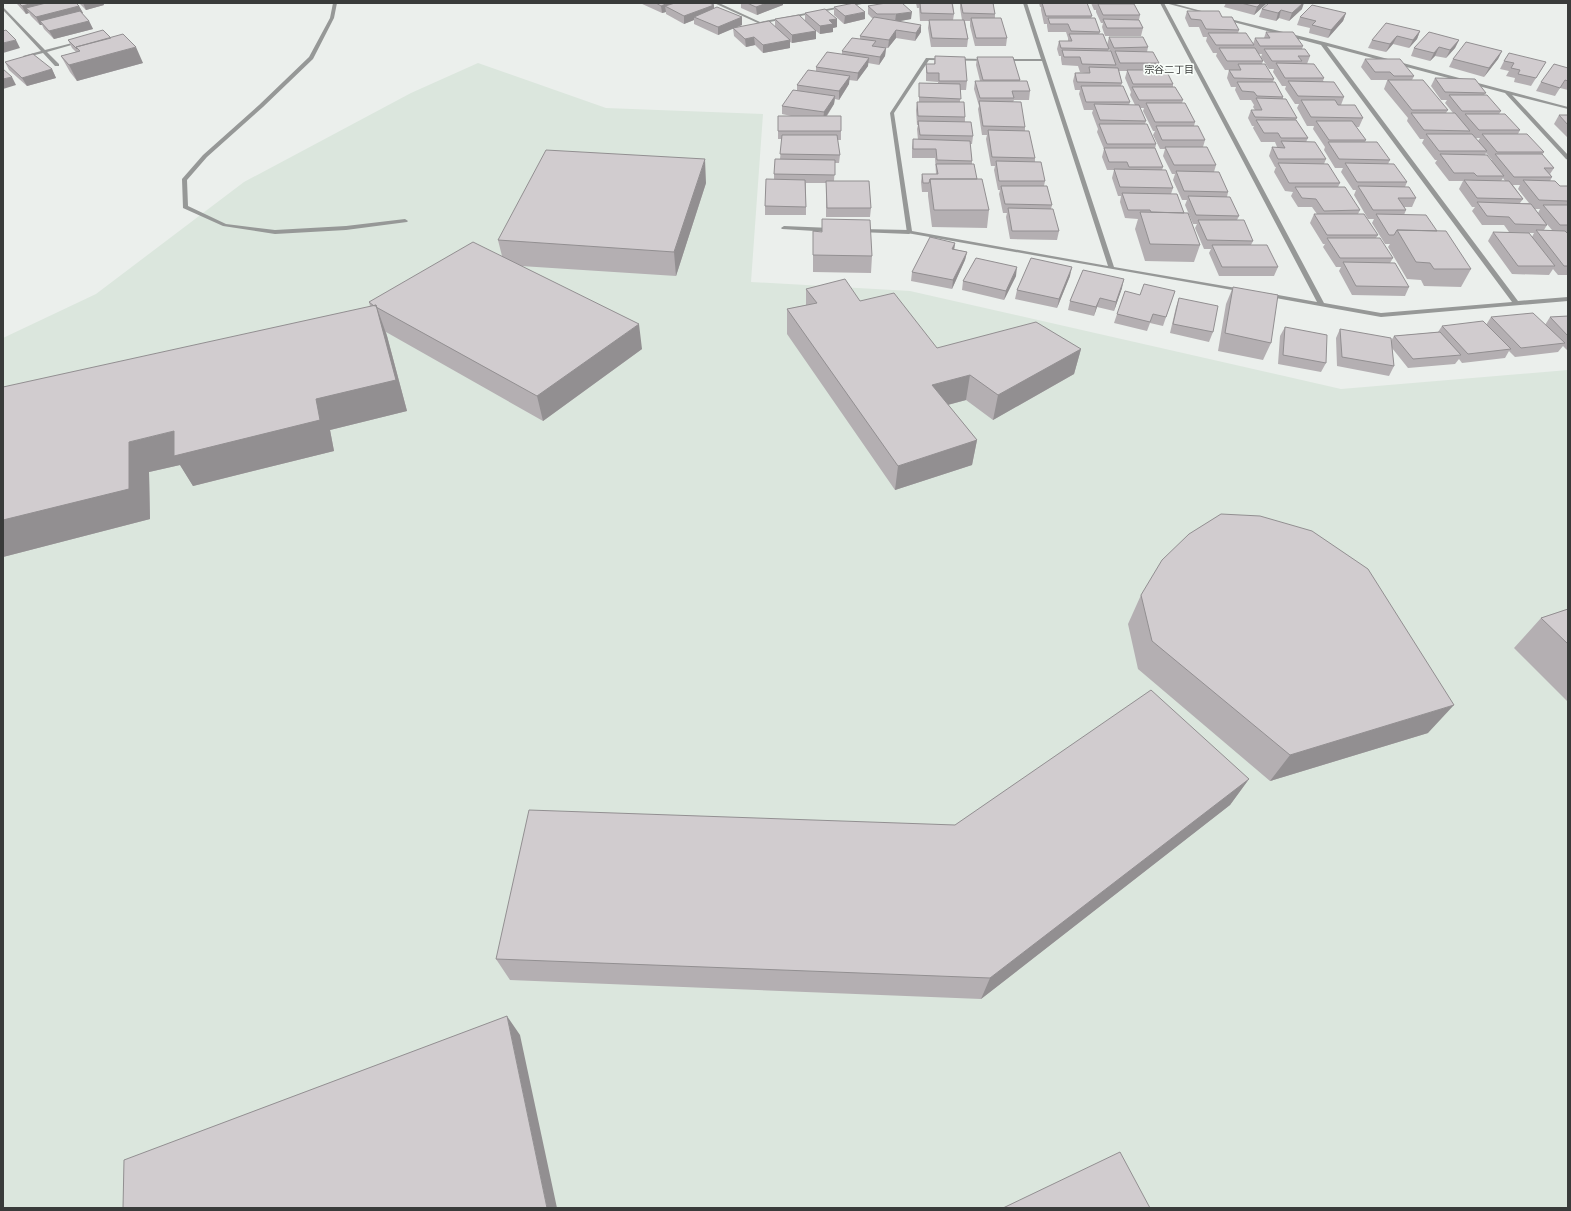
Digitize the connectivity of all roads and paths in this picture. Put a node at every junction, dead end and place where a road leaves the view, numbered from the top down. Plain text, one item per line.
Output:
1 (335, 3) edge
2 (716, 3) edge
3 (865, 3) edge
4 (1026, 3) edge
5 (1162, 3) edge
6 (1167, 3) edge
7 (3, 8) edge
8 (1212, 14) edge
9 (1219, 16) edge
10 (89, 40) edge
11 (1322, 43) junction
12 (45, 52) junction
13 (17, 59) edge
14 (990, 60) edge
15 (998, 60) edge
16 (1044, 60) junction
17 (57, 65) dead end
18 (1506, 92) junction
19 (1568, 108) edge
20 (1568, 158) edge
21 (405, 221) dead end
22 (784, 228) dead end
23 (839, 230) edge
24 (855, 230) edge
25 (909, 232) junction
26 (1112, 268) junction
27 (1252, 292) edge
28 (1259, 294) edge
29 (1568, 299) edge
30 (1322, 304) junction
31 (1517, 304) junction

1 - 21 street
2 - 3 street
4 - 16 street
5 - 30 street
6 - 8 street
7 - 12 street
9 - 11 street
10 - 12 street
11 - 18 street
11 - 31 street
12 - 13 street
12 - 17 street
14 - 25 street
15 - 16 street
16 - 26 street
18 - 19 street
18 - 20 street
22 - 23 street
24 - 25 street
25 - 26 street
26 - 27 street
28 - 30 street
29 - 31 street
30 - 31 street

